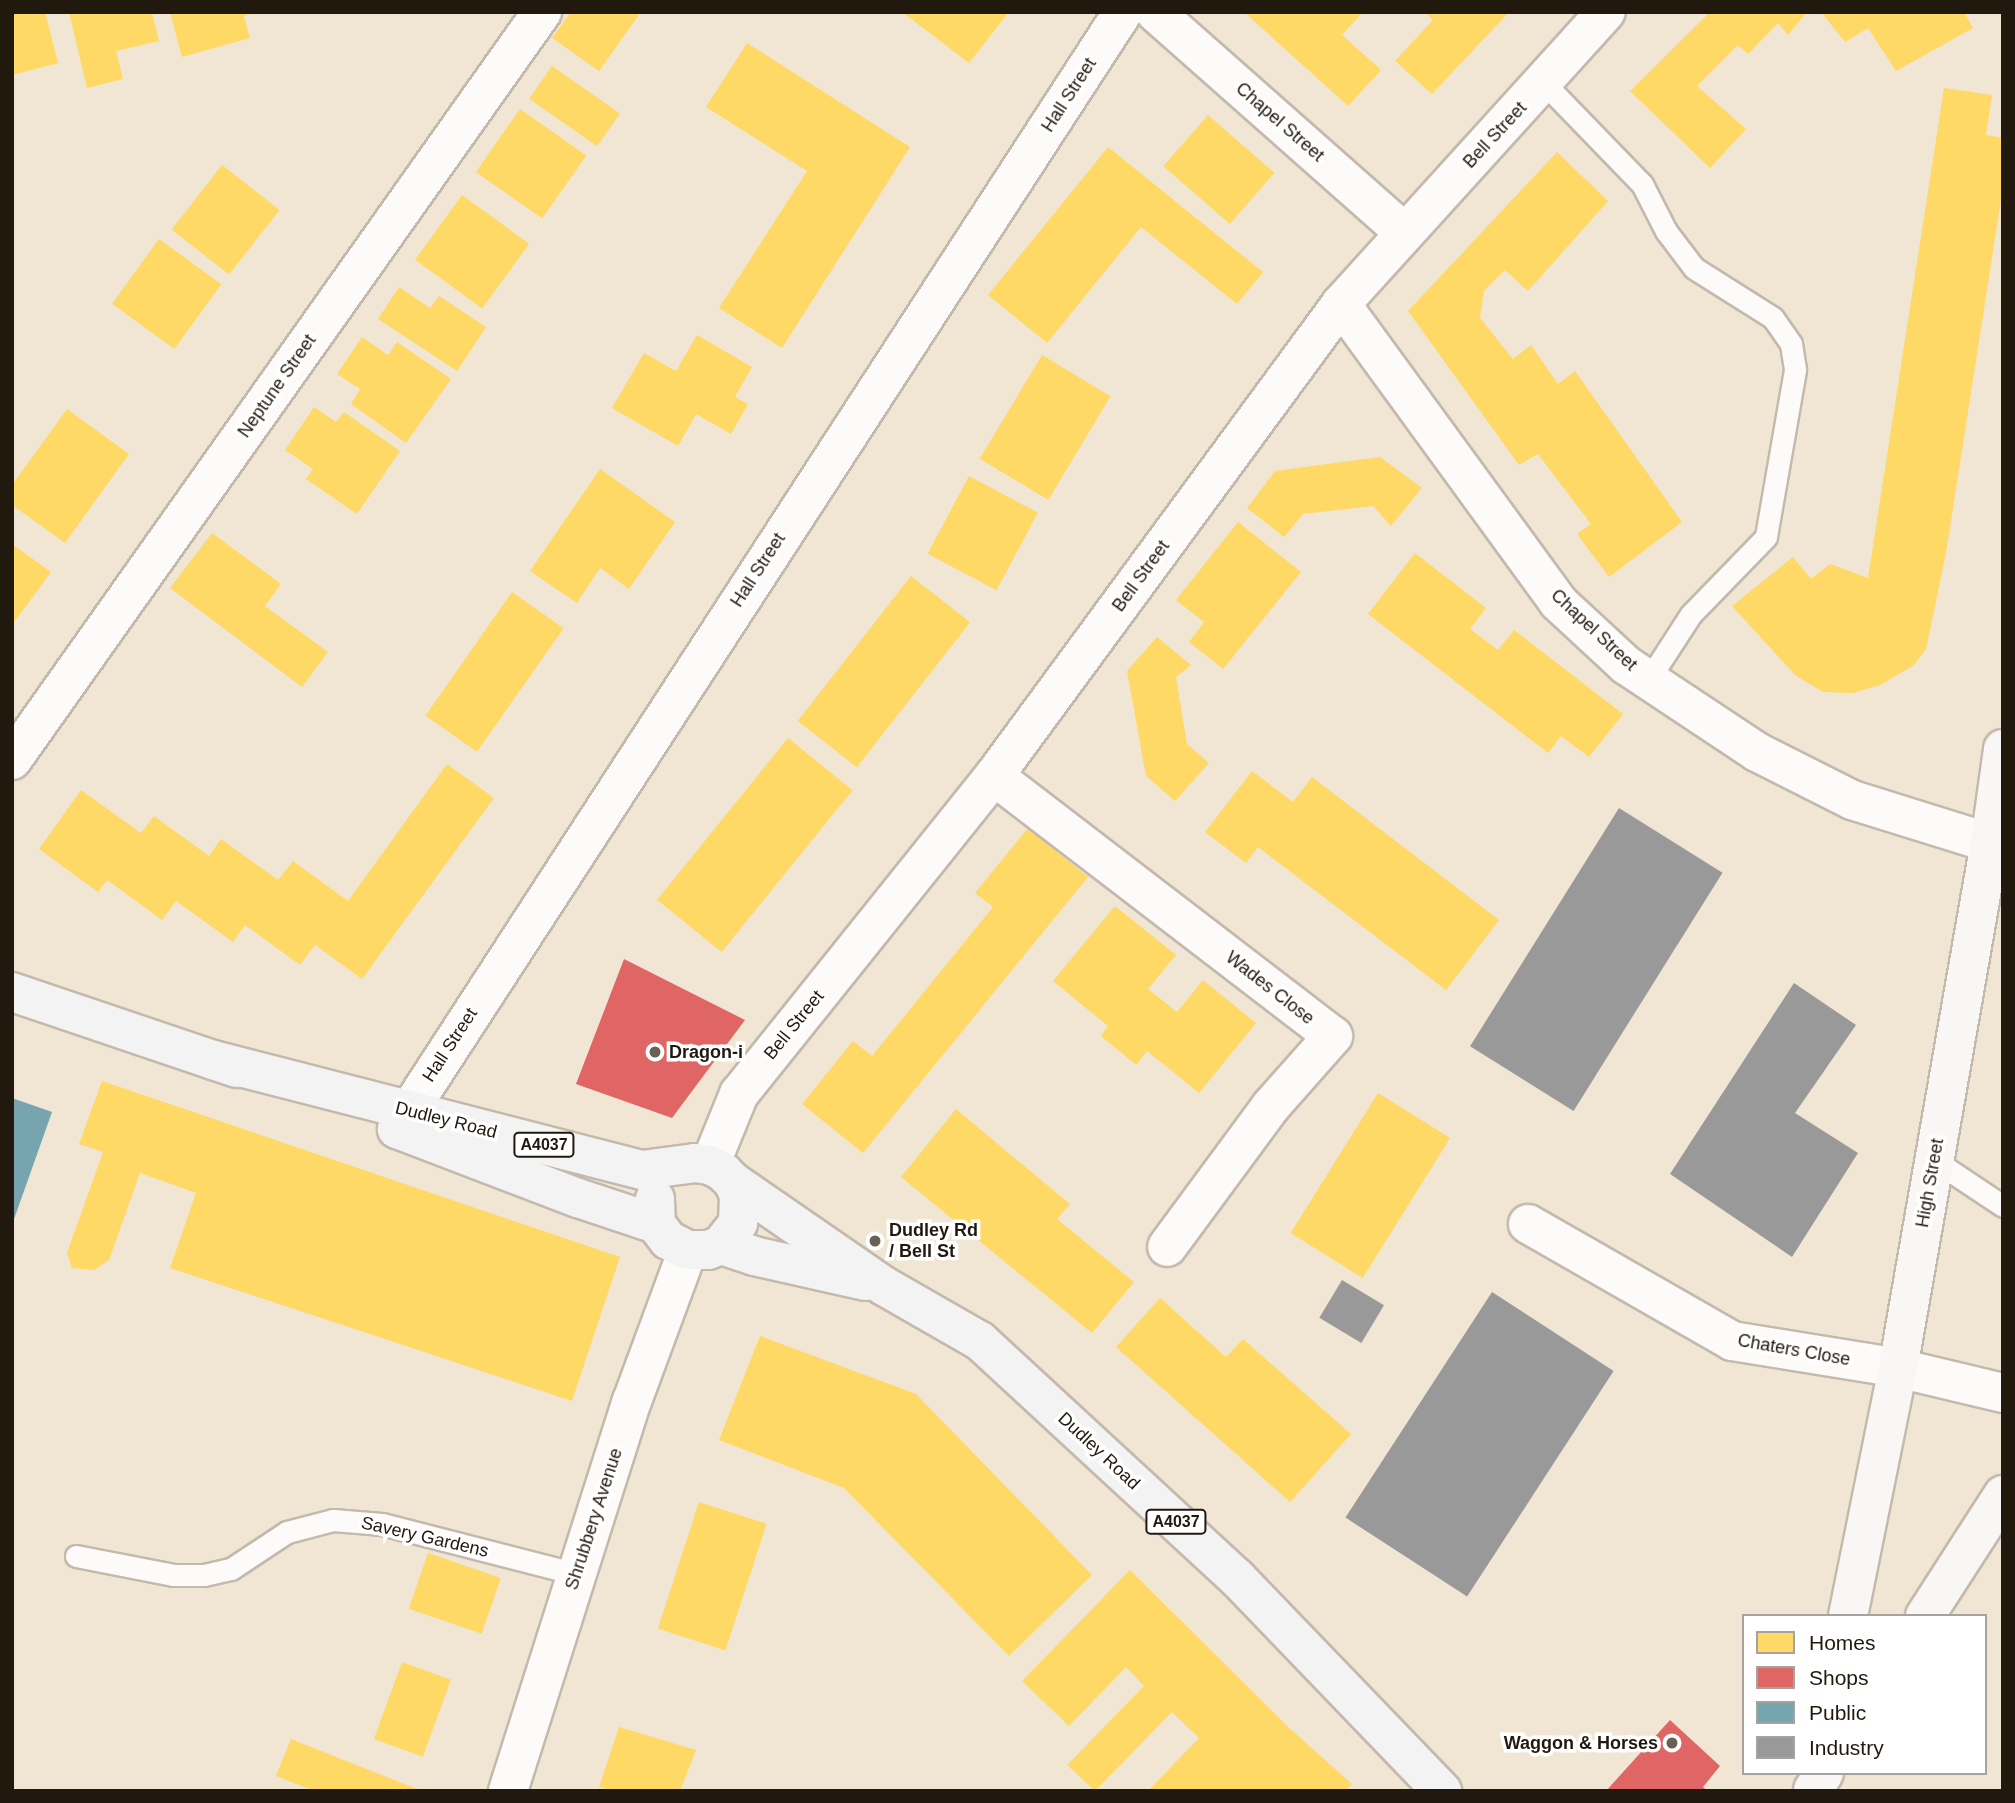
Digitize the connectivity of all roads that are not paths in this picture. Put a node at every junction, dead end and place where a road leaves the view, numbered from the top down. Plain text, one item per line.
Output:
1 (542, 12) edge
2 (1123, 12) edge
3 (1155, 12) edge
4 (1606, 12) edge
5 (1544, 82) junction
6 (1404, 232) junction
7 (1341, 304) junction
8 (1648, 679) junction
9 (2003, 749) edge
10 (12, 760) edge
11 (994, 776) junction
12 (1990, 842) junction
13 (12, 992) edge
14 (403, 1120) junction
15 (1934, 1160) junction
16 (708, 1171) junction
17 (2003, 1206) edge
18 (656, 1224) junction
19 (1528, 1224) dead end
20 (704, 1247) junction
21 (1167, 1247) dead end
22 (884, 1286) junction
23 (1898, 1368) junction
24 (2003, 1393) edge
25 (2003, 1495) edge
26 (76, 1556) dead end
27 (577, 1574) junction
28 (1848, 1614) edge
29 (1926, 1614) edge
30 (1823, 1775) edge
31 (508, 1791) edge
32 (1442, 1791) edge
33 (1813, 1791) edge

1 - 10 street, Neptune Street
2 - 14 street, Hall Street
3 - 6 street, Chapel Street
4 - 5 street, Bell Street
5 - 6 street, Bell Street
5 - 8 lane
6 - 7 street, Bell Street
7 - 8 street, Chapel Street
7 - 11 street, Bell Street
8 - 12 street, Chapel Street
9 - 12 main road, High Street
11 - 16 street, Bell Street
11 - 21 street, Wades Close
12 - 15 main road, High Street
13 - 14 main road, Dudley Road / A4037
14 - 16 main road, Dudley Road / A4037
14 - 18 main road, Dudley Road / A4037
15 - 17 lane
15 - 23 main road, High Street
16 - 18 main road
16 - 20 main road
16 - 22 main road, Dudley Road / A4037
18 - 20 main road, Dudley Road / A4037
19 - 23 street, Chaters Close
20 - 22 main road, Dudley Road / A4037
20 - 27 street, Shrubbery Avenue
22 - 32 main road, Dudley Road / A4037
23 - 24 street, Chaters Close
23 - 28 main road, High Street
25 - 29 main road
26 - 27 lane, Savery Gardens
27 - 31 street, Shrubbery Avenue
30 - 33 main road

